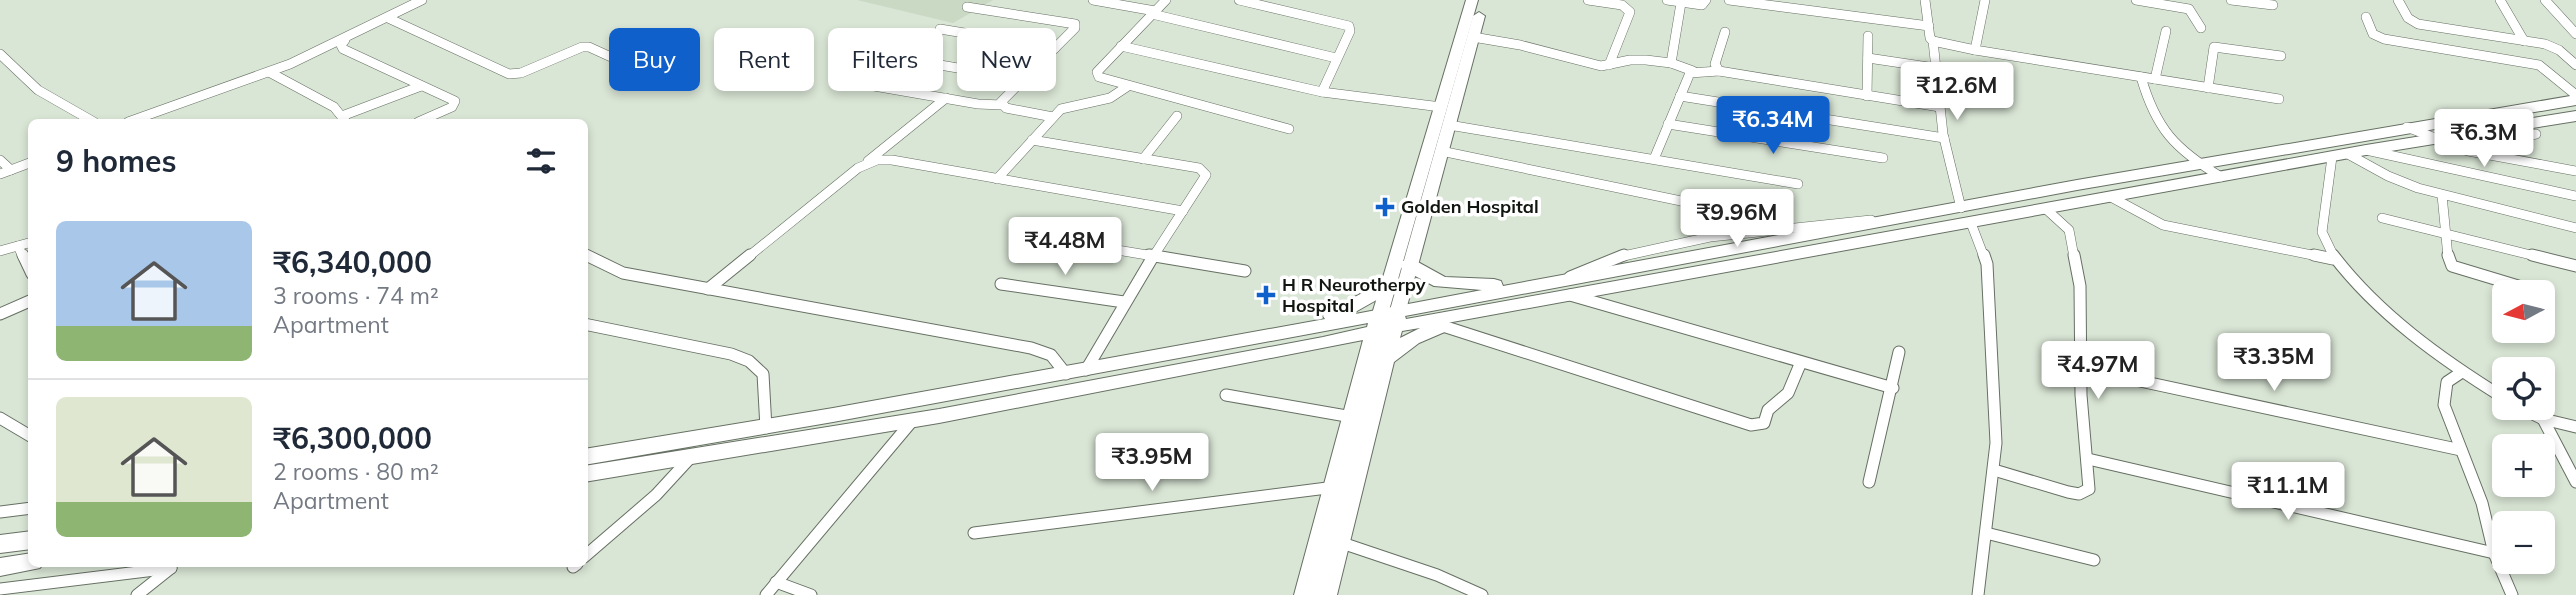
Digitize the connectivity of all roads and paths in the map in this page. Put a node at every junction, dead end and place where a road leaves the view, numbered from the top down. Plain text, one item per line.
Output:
1 (422, 0) edge
2 (1093, 0) edge
3 (1166, 0) edge
4 (1239, 0) edge
5 (1472, 0) edge
6 (1483, 0) edge
7 (1588, 0) edge
8 (1667, 0) edge
9 (1706, 0) edge
10 (1729, 0) edge
11 (1801, 0) edge
12 (1925, 0) edge
13 (1985, 0) edge
14 (2136, 0) edge
15 (2231, 0) edge
16 (2398, 0) edge
17 (2500, 0) edge
18 (2545, 0) edge
19 (2160, 2) edge
20 (1682, 3) junction
21 (2273, 5) dead end
22 (967, 7) dead end
23 (1801, 10) junction
24 (1153, 13) junction
25 (2366, 17) dead end
26 (388, 18) junction
27 (1929, 26) junction
28 (2201, 28) dead end
29 (2166, 31) dead end
30 (1725, 32) dead end
31 (2576, 34) edge
32 (1868, 36) dead end
33 (1473, 37) junction
34 (345, 40) junction
35 (1933, 41) junction
36 (2525, 41) junction
37 (1121, 46) junction
38 (1056, 47) edge
39 (1975, 50) junction
40 (0, 54) edge
41 (609, 56) edge
42 (2281, 56) dead end
43 (1336, 58) junction
44 (1868, 58) junction
45 (1671, 63) junction
46 (1609, 65) junction
47 (2576, 65) edge
48 (12, 66) junction
49 (1935, 68) junction
50 (0, 70) edge
51 (1693, 71) junction
52 (1719, 71) junction
53 (269, 72) junction
54 (2141, 77) junction
55 (2155, 79) junction
56 (421, 86) junction
57 (1128, 86) junction
58 (2208, 88) junction
59 (904, 91) edge
60 (1011, 91) edge
61 (1322, 93) junction
62 (2576, 95) edge
63 (1680, 96) junction
64 (1867, 96) junction
65 (946, 98) junction
66 (2279, 99) dead end
67 (2576, 100) edge
68 (1002, 105) junction
69 (1441, 107) junction
70 (1940, 107) junction
71 (1053, 117) junction
72 (1177, 117) dead end
73 (88, 119) edge
74 (136, 119) edge
75 (341, 119) edge
76 (344, 119) edge
77 (424, 119) edge
78 (2571, 119) edge
79 (1668, 124) junction
80 (1449, 125) junction
81 (2407, 127) junction
82 (1289, 129) dead end
83 (2536, 134) dead end
84 (1944, 138) junction
85 (1032, 140) junction
86 (2429, 140) junction
87 (2467, 150) junction
88 (1441, 151) junction
89 (2349, 154) junction
90 (1883, 158) dead end
91 (1143, 159) junction
92 (1654, 159) junction
93 (0, 160) edge
94 (866, 163) junction
95 (28, 164) edge
96 (2199, 164) junction
97 (11, 170) junction
98 (2576, 172) edge
99 (0, 174) edge
100 (2221, 177) junction
101 (997, 179) junction
102 (1798, 184) dead end
103 (2442, 195) junction
104 (2576, 196) edge
105 (2111, 197) junction
106 (2046, 209) junction
107 (1183, 211) junction
108 (1966, 215) junction
109 (1908, 218) junction
110 (2382, 218) dead end
111 (1774, 227) junction
112 (2576, 228) edge
113 (2446, 233) junction
114 (1039, 237) dead end
115 (28, 243) edge
116 (18, 246) junction
117 (0, 251) edge
118 (588, 256) edge
119 (1154, 256) junction
120 (2333, 260) junction
121 (1409, 265) junction
122 (28, 266) edge
123 (2576, 266) edge
124 (1245, 271) dead end
125 (2499, 280) edge
126 (1001, 284) dead end
127 (1389, 285) junction
128 (1535, 286) junction
129 (1567, 288) junction
130 (708, 289) junction
131 (28, 302) edge
132 (1124, 302) junction
133 (1483, 311) junction
134 (0, 314) edge
135 (1387, 321) junction
136 (588, 325) edge
137 (1443, 326) junction
138 (1303, 328) junction
139 (1323, 343) junction
140 (1899, 352) dead end
141 (1801, 362) junction
142 (1376, 363) junction
143 (2080, 368) junction
144 (1086, 370) junction
145 (2462, 372) junction
146 (1066, 374) junction
147 (1893, 388) junction
148 (2492, 391) edge
149 (1226, 395) dead end
150 (1352, 417) junction
151 (0, 418) edge
152 (2544, 420) edge
153 (2547, 420) edge
154 (913, 421) junction
155 (2576, 427) edge
156 (766, 428) junction
157 (28, 435) edge
158 (2461, 450) junction
159 (588, 456) edge
160 (691, 457) junction
161 (2088, 459) junction
162 (1994, 470) junction
163 (588, 473) edge
164 (1869, 482) dead end
165 (2576, 482) edge
166 (1335, 487) junction
167 (28, 508) edge
168 (0, 512) edge
169 (974, 533) dead end
170 (1986, 533) junction
171 (28, 540) edge
172 (1339, 542) junction
173 (0, 544) edge
174 (2492, 545) edge
175 (2492, 553) edge
176 (588, 554) edge
177 (2094, 560) dead end
178 (28, 563) edge
179 (0, 567) edge
180 (165, 567) edge
181 (172, 567) edge
182 (2502, 574) edge
183 (776, 582) junction
184 (0, 589) edge
185 (137, 595) edge
186 (766, 595) edge
187 (810, 595) edge
188 (1306, 595) edge
189 (1325, 595) edge
190 (1482, 595) edge
191 (1978, 595) edge
192 (2511, 595) edge

1 - 26 street
2 - 24 street
3 - 24 street
4 - 43 street
5 - 69 main road
6 - 33 main road
7 - 46 street
8 - 20 street
9 - 20 street
10 - 23 street
11 - 23 street
12 - 27 street
13 - 39 street
14 - 19 street
15 - 21 street
16 - 36 street
17 - 36 street
18 - 31 street
19 - 28 street
20 - 45 street
22 - 38 street
23 - 27 street
24 - 37 street
24 - 43 street
25 - 62 street
26 - 34 street
26 - 41 street
27 - 35 street
29 - 55 street
30 - 52 street
32 - 44 street
33 - 46 street
33 - 80 main road
34 - 53 street
34 - 56 street
35 - 39 street
35 - 49 street
36 - 47 street
37 - 57 street
37 - 61 street
39 - 54 street
40 - 48 street
42 - 58 street
43 - 61 street
44 - 49 street
44 - 64 street
45 - 46 street
45 - 51 street
48 - 50 street
48 - 73 street
49 - 70 street
51 - 52 street
51 - 63 street
52 - 64 street
53 - 74 street
53 - 75 street
54 - 55 street
54 - 96 street
55 - 58 street
56 - 76 street
56 - 77 street
57 - 71 street
57 - 82 street
58 - 66 street
59 - 65 street
60 - 68 street
61 - 69 street
63 - 79 street
63 - 84 street
64 - 70 street
65 - 68 street
65 - 94 street
67 - 81 highway
68 - 71 street
69 - 127 main road
70 - 84 street
71 - 85 street
72 - 91 street
78 - 86 highway
79 - 90 street
79 - 92 street
80 - 88 main road
80 - 92 street
81 - 86 street
81 - 96 highway
83 - 87 street
84 - 108 street
85 - 91 street
85 - 101 street
86 - 87 street
86 - 89 highway
87 - 98 street
88 - 111 street
88 - 121 main road
89 - 100 highway
89 - 103 street
89 - 104 street
89 - 120 street
91 - 107 street
92 - 102 street
93 - 97 street
94 - 101 street
94 - 130 street
95 - 97 street
96 - 100 street
96 - 108 highway
97 - 99 street
100 - 105 highway
101 - 107 street
103 - 112 street
103 - 113 street
105 - 106 highway
105 - 120 street
106 - 108 highway
106 - 143 street
107 - 119 street
108 - 109 highway
108 - 129 highway
108 - 162 street
109 - 111 street
109 - 129 highway
110 - 113 street
111 - 129 street
113 - 123 street
113 - 125 street
114 - 119 street
115 - 116 street
116 - 117 street
116 - 122 street
118 - 130 street
119 - 124 street
119 - 132 street
120 - 145 street
121 - 128 highway
121 - 135 main road
126 - 132 street
127 - 135 main road
127 - 138 highway
128 - 129 highway
128 - 135 highway
129 - 133 highway
129 - 141 street
130 - 146 street
131 - 134 street
132 - 144 street
133 - 135 highway
133 - 137 highway
135 - 138 highway
135 - 139 highway
135 - 142 highway
136 - 156 street
137 - 141 street
137 - 142 highway
138 - 144 highway
139 - 142 highway
139 - 154 highway
140 - 147 street
141 - 147 street
142 - 150 highway
142 - 172 highway
143 - 158 street
143 - 161 street
144 - 146 highway
145 - 148 street
145 - 158 street
146 - 156 highway
147 - 164 street
149 - 150 street
150 - 166 highway
151 - 157 street
152 - 165 street
153 - 155 street
154 - 160 highway
154 - 183 street
156 - 159 highway
158 - 174 street
160 - 163 highway
160 - 176 street
161 - 162 street
161 - 175 street
162 - 170 street
166 - 169 street
166 - 188 highway
167 - 168 street
170 - 177 street
170 - 191 street
171 - 173 highway
172 - 189 highway
172 - 190 street
178 - 179 highway
180 - 184 street
181 - 185 street
182 - 192 street
183 - 186 street
183 - 187 street

